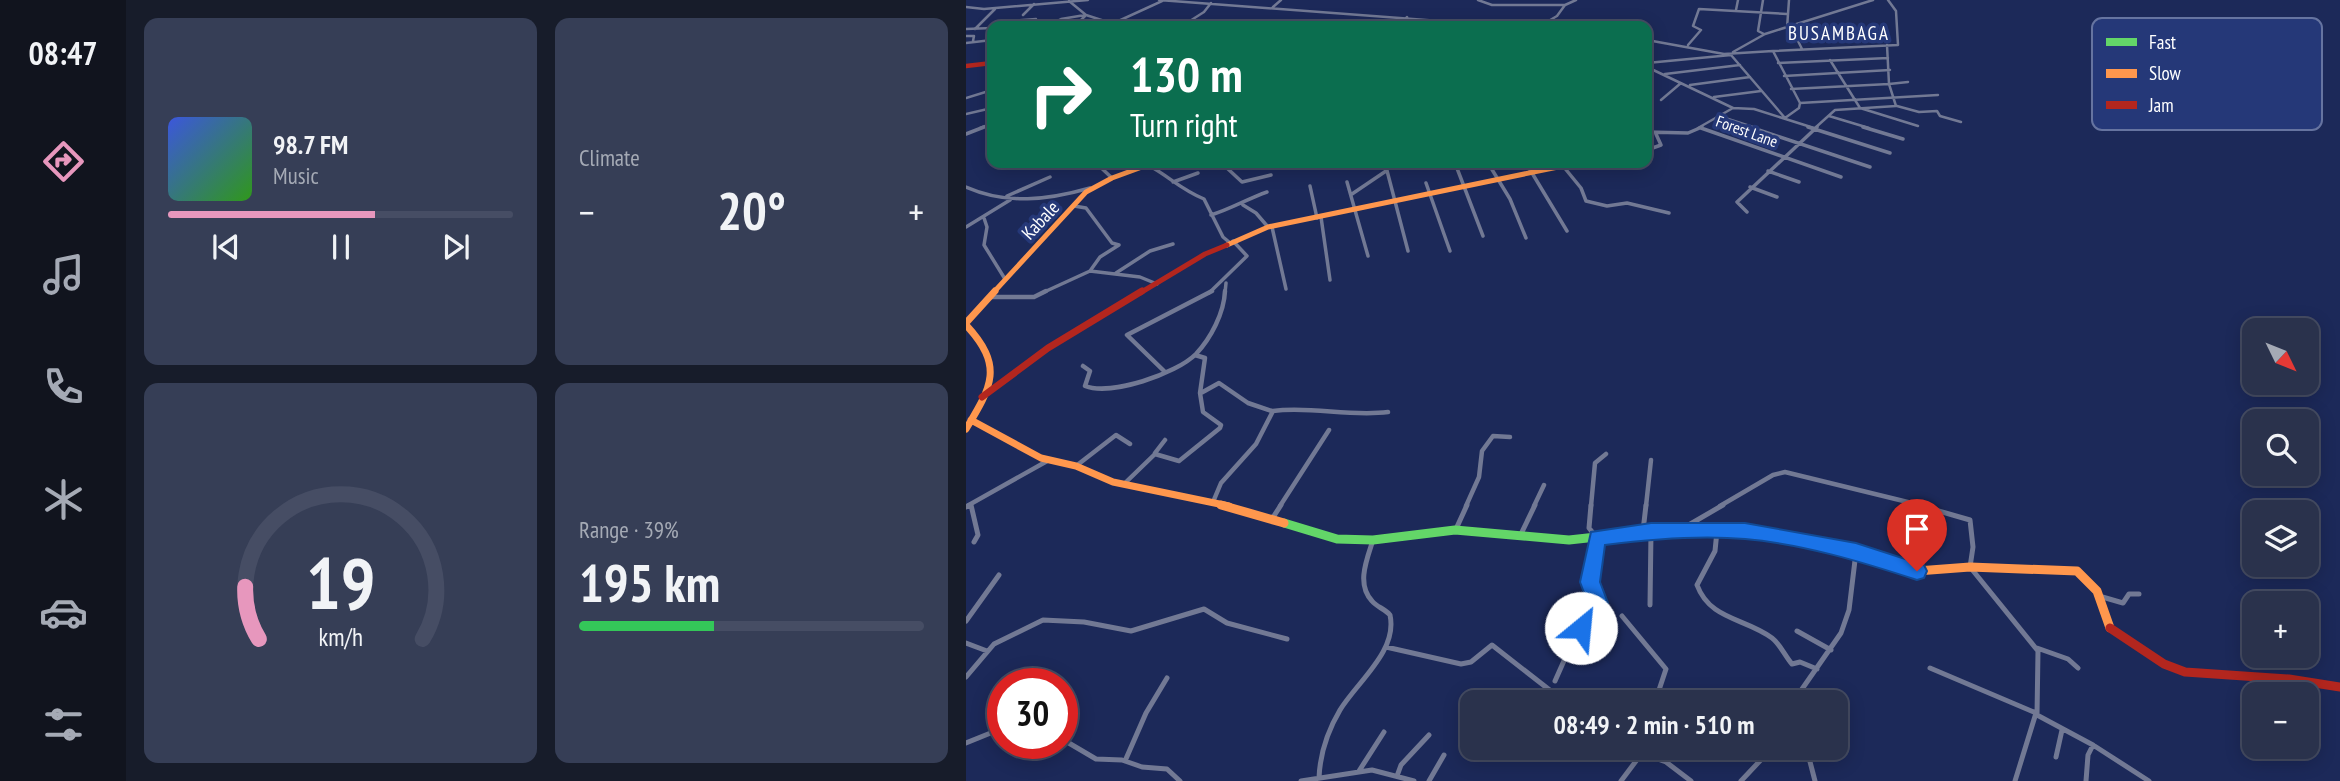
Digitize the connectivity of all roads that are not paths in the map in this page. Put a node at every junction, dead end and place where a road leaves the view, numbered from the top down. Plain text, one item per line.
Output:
1 (1088, 0) edge
2 (1161, 0) edge
3 (1281, 0) edge
4 (1478, 0) edge
5 (1576, 0) edge
6 (1712, 0) edge
7 (1738, 0) edge
8 (1763, 0) edge
9 (1789, 0) edge
10 (1873, 0) edge
11 (1888, 0) edge
12 (1069, 1) edge
13 (1034, 3) junction
14 (1211, 3) junction
15 (1507, 4) junction
16 (1566, 5) junction
17 (966, 7) edge
18 (1273, 7) junction
19 (995, 8) junction
20 (1709, 9) junction
21 (1502, 10) dead end
22 (1735, 10) junction
23 (1761, 12) junction
24 (1787, 14) junction
25 (1023, 15) dead end
26 (1086, 15) junction
27 (1407, 17) junction
28 (1036, 19) dead end
29 (1453, 20) joint
30 (1010, 21) edge
31 (1057, 21) edge
32 (1080, 21) edge
33 (1103, 21) edge
34 (1117, 21) edge
35 (1189, 21) edge
36 (1404, 21) edge
37 (1463, 21) edge
38 (1548, 21) edge
39 (1789, 27) junction
40 (987, 28) edge
41 (966, 29) edge
42 (975, 29) junction
43 (1765, 34) junction
44 (966, 36) edge
45 (987, 40) edge
46 (973, 41) junction
47 (1652, 41) edge
48 (966, 43) edge
49 (1887, 45) junction
50 (1687, 46) junction
51 (1802, 49) junction
52 (1773, 51) junction
53 (1724, 54) junction
54 (1731, 54) junction
55 (1888, 58) junction
56 (1830, 60) junction
57 (1779, 63) junction
58 (987, 64) edge
59 (1652, 64) edge
60 (1741, 65) junction
61 (966, 66) edge
62 (1652, 68) edge
63 (1890, 70) junction
64 (1838, 73) junction
65 (1664, 75) junction
66 (1784, 76) junction
67 (1751, 77) junction
68 (1908, 82) dead end
69 (1681, 83) junction
70 (1889, 84) junction
71 (1687, 86) junction
72 (1845, 86) junction
73 (1791, 89) junction
74 (1762, 91) junction
75 (987, 92) edge
76 (1938, 95) dead end
77 (1712, 97) junction
78 (966, 98) edge
79 (1893, 98) junction
80 (1661, 100) dead end
81 (1853, 100) junction
82 (1800, 103) junction
83 (1896, 106) junction
84 (1733, 108) junction
85 (1860, 108) junction
86 (987, 109) edge
87 (966, 114) edge
88 (1829, 116) junction
89 (1722, 117) junction
90 (1784, 118) junction
91 (1961, 122) dead end
92 (987, 125) edge
93 (1918, 126) dead end
94 (1701, 128) junction
95 (1816, 129) junction
96 (1652, 133) edge
97 (1656, 133) junction
98 (966, 134) edge
99 (1903, 139) dead end
100 (1800, 143) junction
101 (1652, 148) edge
102 (1890, 153) dead end
103 (1784, 158) junction
104 (1870, 167) dead end
105 (1101, 168) edge
106 (1140, 168) edge
107 (1156, 168) edge
108 (1229, 168) edge
109 (1386, 168) edge
110 (1457, 168) edge
111 (1493, 168) edge
112 (1530, 168) edge
113 (1548, 168) edge
114 (1566, 168) edge
115 (1386, 171) junction
116 (1534, 172) junction
117 (1768, 172) junction
118 (1198, 173) dead end
119 (1270, 176) dead end
120 (1050, 177) dead end
121 (1841, 177) dead end
122 (1112, 178) junction
123 (1499, 179) junction
124 (1173, 182) junction
125 (1347, 182) dead end
126 (1799, 182) dead end
127 (1426, 183) dead end
128 (1310, 186) dead end
129 (966, 187) edge
130 (1750, 187) junction
131 (1091, 188) junction
132 (1466, 188) junction
133 (1267, 192) dead end
134 (1352, 194) junction
135 (1430, 194) junction
136 (1002, 197) junction
137 (1777, 197) dead end
138 (1011, 200) junction
139 (1393, 202) junction
140 (1243, 205) junction
141 (1074, 206) junction
142 (1357, 209) junction
143 (1747, 212) dead end
144 (1669, 213) dead end
145 (1211, 215) junction
146 (984, 218) junction
147 (1319, 218) junction
148 (966, 226) edge
149 (1270, 227) junction
150 (1567, 231) dead end
151 (1483, 236) dead end
152 (1526, 237) dead end
153 (1230, 242) junction
154 (1173, 244) dead end
155 (1408, 251) dead end
156 (1450, 251) dead end
157 (1368, 256) dead end
158 (1090, 271) junction
159 (1116, 274) junction
160 (1005, 279) junction
161 (1330, 280) dead end
162 (1226, 283) junction
163 (1157, 284) junction
164 (1286, 289) dead end
165 (989, 297) junction
166 (966, 324) edge
167 (1195, 355) junction
168 (1083, 366) dead end
169 (1164, 371) junction
170 (1200, 393) junction
171 (982, 397) junction
172 (1273, 411) junction
173 (1388, 412) dead end
174 (971, 420) junction
175 (966, 429) edge
176 (1329, 430) dead end
177 (1510, 438) dead end
178 (1165, 440) dead end
179 (1130, 444) dead end
180 (1155, 454) junction
181 (1606, 454) dead end
182 (1049, 460) junction
183 (1651, 460) dead end
184 (1076, 466) junction
185 (1124, 484) junction
186 (1544, 485) dead end
187 (1213, 502) junction
188 (969, 505) edge
189 (1272, 519) junction
190 (1455, 530) junction
191 (1679, 530) junction
192 (1647, 531) junction
193 (1717, 531) junction
194 (1521, 534) junction
195 (1597, 538) junction
196 (1373, 540) junction
197 (974, 542) dead end
198 (1856, 551) junction
199 (1970, 567) junction
200 (999, 575) dead end
201 (2139, 594) dead end
202 (2098, 596) junction
203 (1650, 605) dead end
204 (1622, 616) dead end
205 (966, 621) edge
206 (1797, 631) dead end
207 (1287, 639) dead end
208 (966, 643) edge
209 (1386, 647) junction
210 (2036, 648) junction
211 (1831, 650) junction
212 (987, 651) junction
213 (1930, 668) dead end
214 (2078, 668) dead end
215 (1817, 669) junction
216 (966, 677) edge
217 (1167, 678) dead end
218 (1555, 681) dead end
219 (2340, 687) edge
220 (1550, 690) edge
221 (1659, 690) edge
222 (1802, 690) edge
223 (2036, 713) junction
224 (2062, 730) junction
225 (1384, 732) dead end
226 (987, 735) edge
227 (1429, 735) dead end
228 (966, 743) edge
229 (2093, 745) junction
230 (1078, 749) edge
231 (1444, 755) dead end
232 (2056, 757) dead end
233 (1634, 760) edge
234 (1661, 760) edge
235 (1761, 760) edge
236 (1810, 760) edge
237 (1125, 761) junction
238 (1666, 762) joint
239 (1359, 772) junction
240 (1397, 776) junction
241 (1319, 778) junction
242 (1180, 781) edge
243 (1301, 781) edge
244 (1414, 781) edge
245 (1429, 781) edge
246 (1621, 781) edge
247 (1691, 781) edge
248 (1741, 781) edge
249 (1815, 781) edge
250 (2015, 781) edge
251 (2086, 781) edge
252 (2148, 781) edge

1 - 12 street
2 - 14 street
2 - 34 street
3 - 18 street
4 - 15 street
5 - 16 street
6 - 20 street
7 - 22 street
8 - 23 street
9 - 24 street
10 - 39 street
11 - 49 street
12 - 13 street
12 - 26 street
13 - 19 street
13 - 25 street
14 - 18 street
14 - 35 street
15 - 16 street
15 - 21 street
16 - 38 street
17 - 19 street
18 - 27 street
19 - 42 street
20 - 22 street
20 - 50 street
22 - 23 street
23 - 24 street
23 - 43 street
24 - 39 street
26 - 31 street
26 - 32 street
26 - 33 street
27 - 29 street
27 - 36 street
28 - 30 street
29 - 37 street
39 - 43 street
39 - 51 street
40 - 42 street
41 - 42 street
43 - 54 street
44 - 46 street
45 - 46 street
46 - 48 street
47 - 50 street
49 - 51 street
49 - 55 street
50 - 53 street
51 - 52 street
52 - 54 street
52 - 57 street
53 - 54 street
53 - 59 street
53 - 60 street
55 - 56 street
55 - 63 street
56 - 57 street
56 - 64 street
57 - 66 street
58 - 61 street
60 - 65 street
60 - 67 street
62 - 65 street
63 - 64 street
63 - 70 street
64 - 66 street
64 - 72 street
65 - 69 street
66 - 73 street
67 - 71 street
67 - 74 street
68 - 70 street
69 - 71 street
69 - 80 street
70 - 72 street
70 - 79 street
71 - 77 street
72 - 73 street
72 - 81 street
73 - 82 street
74 - 77 street
74 - 90 street
75 - 78 street
76 - 79 street
77 - 84 street
79 - 81 street
79 - 83 street
81 - 82 street
81 - 85 street
82 - 90 street
83 - 85 street
83 - 91 street
84 - 89 street
84 - 90 street
85 - 88 street
85 - 93 street
86 - 87 street
88 - 95 street
88 - 99 street
89 - 94 street
89 - 100 street
90 - 95 street
92 - 98 street
94 - 97 street
94 - 103 street, Forest Lane
95 - 100 street
95 - 102 street
96 - 97 street
97 - 101 street
100 - 103 street
100 - 104 street
103 - 117 street
103 - 121 street, Forest Lane
105 - 122 street
106 - 122 street, Kabale
107 - 124 street
108 - 119 street
109 - 115 street
110 - 132 street
111 - 123 street
112 - 116 street
113 - 116 street
114 - 144 street
115 - 134 street
115 - 139 street
116 - 123 street
116 - 150 street
117 - 126 street
117 - 130 street
118 - 124 street
120 - 136 street
122 - 131 street, Kabale
123 - 132 street
123 - 152 street
124 - 145 street
125 - 134 street
127 - 135 street
128 - 147 street
129 - 136 street
130 - 137 street
130 - 143 street
131 - 138 street
131 - 141 street, Kabale
132 - 135 street
132 - 151 street
133 - 140 street
134 - 142 street
135 - 139 street
135 - 156 street
136 - 138 street
138 - 146 street
139 - 142 street
139 - 155 street
140 - 145 street
140 - 149 street
141 - 158 street
141 - 160 street, Kabale
142 - 147 street
142 - 157 street
145 - 153 street
146 - 148 street
146 - 160 street
147 - 149 street
147 - 161 street
149 - 153 street
149 - 164 street
153 - 162 street
153 - 163 street
154 - 159 street
158 - 159 street
158 - 165 street
159 - 163 street
160 - 165 street, Kabale
162 - 167 street
162 - 169 street
163 - 171 street
165 - 166 street, Kabale
166 - 171 street, Kabale
167 - 169 street
167 - 170 street
168 - 169 street
170 - 172 street
170 - 180 street
171 - 174 street, Kabale
172 - 173 street
172 - 187 street
174 - 175 street, Kabale
174 - 182 street
176 - 189 street
177 - 190 street
178 - 180 street
179 - 184 street
180 - 185 street
181 - 195 street
182 - 184 street
182 - 188 street
183 - 192 street
184 - 185 street
185 - 187 street
186 - 194 street
187 - 189 street
188 - 197 street
189 - 196 street
190 - 194 street
190 - 196 street
191 - 192 street
191 - 193 street
191 - 199 street
192 - 195 street
192 - 203 street
193 - 198 street
193 - 215 street
194 - 195 street
195 - 218 street
196 - 209 street
198 - 199 street
198 - 211 street
199 - 202 street
199 - 210 street
200 - 205 street
201 - 202 street
202 - 219 street
204 - 221 street
206 - 211 street
207 - 212 street
208 - 212 street
209 - 220 street
209 - 241 street
210 - 214 street
210 - 223 street
211 - 215 street
212 - 216 street
213 - 223 street
215 - 222 street
217 - 237 street
223 - 224 street
223 - 250 street
224 - 229 street
224 - 232 street
225 - 239 street
226 - 228 street
227 - 240 street
229 - 251 street
229 - 252 street
230 - 237 street
231 - 245 street
233 - 246 street
234 - 238 street
235 - 248 street
236 - 249 street
237 - 242 street
238 - 247 street
239 - 240 street
239 - 241 street
240 - 244 street
241 - 243 street

